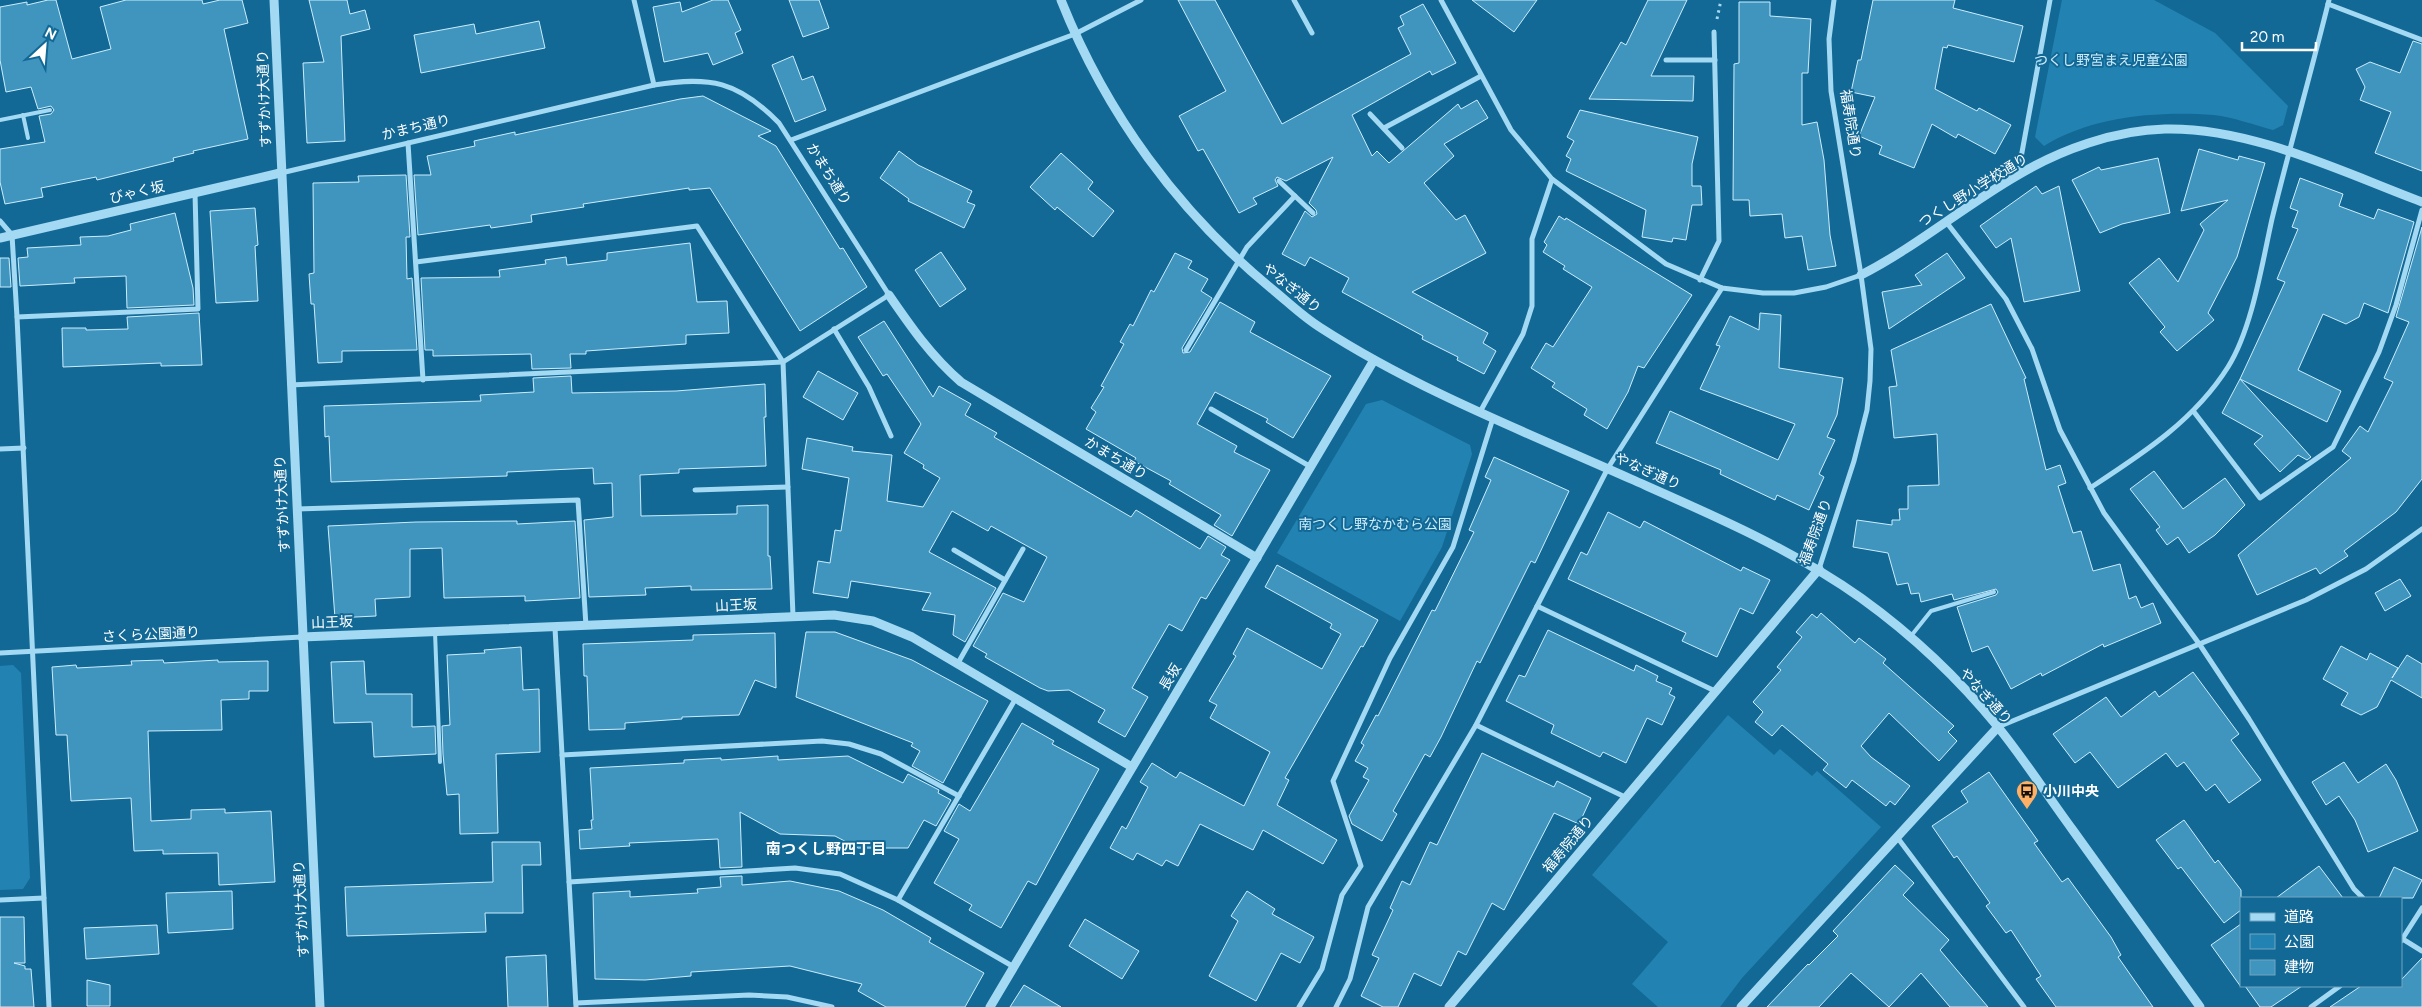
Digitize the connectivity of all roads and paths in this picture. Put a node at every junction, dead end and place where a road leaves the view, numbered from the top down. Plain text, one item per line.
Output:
1 (274, 0) edge
2 (634, 0) edge
3 (1061, 0) edge
4 (1140, 0) edge
5 (1294, 0) edge
6 (1448, 0) edge
7 (1834, 0) edge
8 (2050, 0) edge
9 (1442, 2) edge
10 (2329, 2) edge
11 (1714, 32) dead end
12 (1312, 33) dead end
13 (1075, 34) junction
14 (2422, 40) edge
15 (1666, 60) dead end
16 (1715, 60) junction
17 (1481, 76) junction
18 (654, 85) junction
19 (50, 110) dead end
20 (1370, 114) dead end
21 (23, 115) junction
22 (0, 120) edge
23 (1384, 128) junction
24 (28, 138) dead end
25 (791, 140) junction
26 (408, 143) junction
27 (1402, 148) dead end
28 (2289, 152) junction
29 (280, 173) junction
30 (2018, 175) junction
31 (1552, 179) junction
32 (1278, 181) dead end
33 (195, 193) junction
34 (1295, 196) junction
35 (2422, 202) edge
36 (2422, 210) edge
37 (1313, 213) dead end
38 (0, 221) edge
39 (1947, 223) junction
40 (12, 236) junction
41 (0, 238) edge
42 (416, 262) junction
43 (1238, 262) junction
44 (1861, 275) junction
45 (1700, 280) junction
46 (1722, 288) junction
47 (889, 295) junction
48 (17, 317) junction
49 (834, 330) junction
50 (1186, 350) dead end
51 (1374, 360) junction
52 (783, 362) junction
53 (423, 380) junction
54 (290, 385) junction
55 (1211, 409) dead end
56 (1480, 412) junction
57 (2194, 412) junction
58 (1493, 418) junction
59 (891, 436) dead end
60 (24, 448) junction
61 (0, 449) edge
62 (1311, 467) junction
63 (1608, 468) junction
64 (788, 487) junction
65 (2090, 488) junction
66 (696, 490) dead end
67 (296, 509) junction
68 (2422, 530) edge
69 (1023, 549) dead end
70 (954, 550) dead end
71 (1257, 558) junction
72 (1819, 570) junction
73 (1005, 580) junction
74 (1994, 592) dead end
75 (1537, 606) junction
76 (793, 616) junction
77 (586, 626) junction
78 (554, 628) junction
79 (435, 632) junction
80 (302, 637) junction
81 (1909, 638) junction
82 (2200, 645) junction
83 (34, 652) junction
84 (0, 654) edge
85 (958, 663) junction
86 (1715, 691) junction
87 (1017, 697) junction
88 (1476, 725) junction
89 (1998, 727) junction
90 (562, 755) junction
91 (440, 762) dead end
92 (1132, 767) junction
93 (959, 796) junction
94 (1625, 797) junction
95 (1896, 837) junction
96 (569, 882) junction
97 (2362, 897) edge
98 (44, 898) junction
99 (0, 900) edge
100 (898, 900) junction
101 (2422, 908) edge
102 (2402, 938) edge
103 (2402, 941) edge
104 (2422, 951) edge
105 (1014, 967) junction
106 (2339, 987) edge
107 (576, 1005) edge
108 (49, 1007) edge
109 (320, 1007) edge
110 (832, 1007) edge
111 (990, 1007) edge
112 (1299, 1007) edge
113 (1336, 1007) edge
114 (1449, 1007) edge
115 (1741, 1007) edge
116 (2024, 1007) edge
117 (2200, 1007) edge
118 (2312, 1007) edge

1 - 29 street, すずかけ大通り
2 - 18 street
3 - 13 street, やなぎ通り
4 - 13 street
5 - 12 street
6 - 9 street
7 - 44 street, 福寿院通り
8 - 30 street
9 - 17 street
10 - 14 street
10 - 28 street
11 - 16 street
13 - 25 street
13 - 43 street, やなぎ通り
15 - 16 street
16 - 45 street
17 - 23 street
17 - 31 street
18 - 25 street, かまち通り
18 - 26 street, かまち通り
19 - 21 lane
20 - 23 street
21 - 22 lane
21 - 24 lane
23 - 27 street
25 - 47 street, かまち通り
26 - 29 street, かまち通り
26 - 42 street
28 - 30 street, つくし野小学校通り
28 - 35 street, つくし野小学校通り
28 - 57 street
29 - 33 street, びゃく坂
29 - 54 street, すずかけ大通り
30 - 39 street, つくし野小学校通り
31 - 45 street
31 - 56 street
32 - 34 street
33 - 40 street, びゃく坂
33 - 48 street
34 - 37 street
34 - 43 street
36 - 57 street
38 - 40 street
39 - 44 street, つくし野小学校通り
39 - 65 street
40 - 41 street, びゃく坂
40 - 48 street
42 - 52 street
42 - 53 street
43 - 50 street
43 - 51 street, やなぎ通り
44 - 46 street
44 - 72 street, 福寿院通り
45 - 46 street
46 - 63 street
47 - 49 street
47 - 71 street, かまち通り
48 - 60 street
49 - 52 street
49 - 59 street
51 - 56 street, やなぎ通り
51 - 62 street, 長坂
52 - 53 street
52 - 64 street
53 - 54 street
54 - 67 street, すずかけ大通り
55 - 62 street
56 - 58 street, やなぎ通り
57 - 65 street
58 - 63 street, やなぎ通り
58 - 112 street
60 - 61 street
60 - 83 street
62 - 71 street, 長坂
63 - 72 street, やなぎ通り
63 - 75 street
64 - 66 street
64 - 76 street
65 - 82 street
67 - 77 street
67 - 80 street, すずかけ大通り
68 - 82 street
69 - 73 street
70 - 73 street
71 - 92 street, 長坂
72 - 81 street, やなぎ通り
72 - 86 street, 福寿院通り
73 - 85 street
74 - 81 lane
75 - 86 street
75 - 88 street
76 - 77 street, 山王坂
76 - 85 street, 山王坂
77 - 78 street, 山王坂
78 - 79 street, 山王坂
78 - 90 street
79 - 80 street, 山王坂
79 - 91 lane
80 - 83 street, さくら公園通り
80 - 109 street, すずかけ大通り
81 - 89 street, やなぎ通り
82 - 89 street
82 - 97 street
83 - 84 street, さくら公園通り
83 - 98 street
85 - 87 street, 山王坂
86 - 94 street, 福寿院通り
87 - 92 street, 山王坂
87 - 93 street
88 - 94 street
88 - 113 street
89 - 95 street
89 - 117 street, やなぎ通り
90 - 93 street
90 - 96 street
92 - 105 street, 長坂
93 - 100 street
94 - 114 street, 福寿院通り
95 - 115 street
95 - 116 street
96 - 100 street
96 - 107 street
98 - 99 street
98 - 108 street
100 - 105 street
101 - 102 street
103 - 104 street
105 - 111 street, 長坂
106 - 118 street
107 - 110 street

